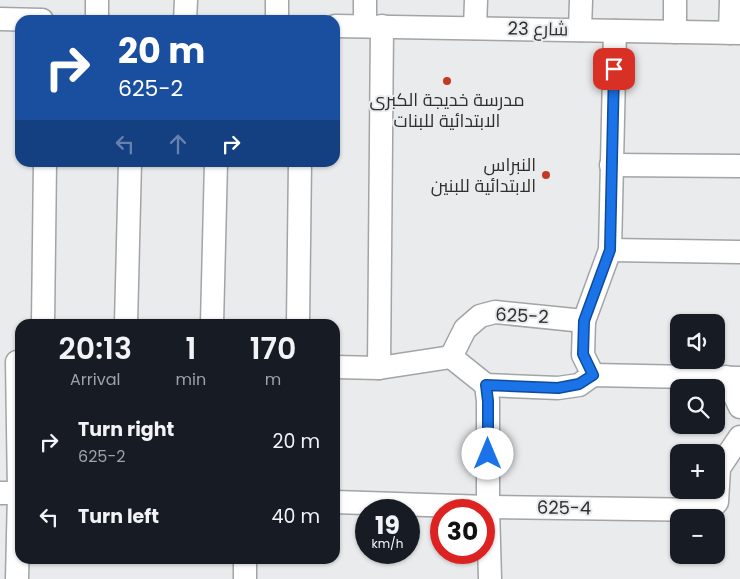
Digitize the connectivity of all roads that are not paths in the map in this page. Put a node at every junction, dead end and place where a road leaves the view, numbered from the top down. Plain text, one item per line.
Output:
1 (34, 0) edge
2 (97, 0) edge
3 (186, 0) edge
4 (277, 0) edge
5 (365, 0) edge
6 (476, 0) edge
7 (581, 0) edge
8 (675, 0) edge
9 (730, 0) edge
10 (34, 15) edge
11 (97, 15) edge
12 (185, 15) edge
13 (277, 15) edge
14 (0, 19) edge
15 (15, 19) edge
16 (340, 26) edge
17 (373, 26) junction
18 (475, 28) junction
19 (580, 30) junction
20 (615, 31) junction
21 (675, 32) junction
22 (735, 33) edge
23 (611, 165) junction
24 (740, 166) edge
25 (45, 167) edge
26 (130, 167) edge
27 (216, 167) edge
28 (300, 167) edge
29 (610, 250) junction
30 (740, 252) edge
31 (44, 319) edge
32 (126, 319) edge
33 (212, 319) edge
34 (298, 319) edge
35 (584, 321) junction
36 (451, 357) junction
37 (12, 362) edge
38 (340, 367) edge
39 (379, 368) junction
40 (593, 375) junction
41 (733, 377) edge
42 (486, 385) junction
43 (740, 407) edge
44 (740, 437) edge
45 (13, 493) edge
46 (488, 499) edge
47 (340, 502) edge
48 (430, 505) edge
49 (495, 507) edge
50 (15, 536) edge
51 (16, 564) edge
52 (245, 564) edge
53 (490, 564) edge
54 (17, 579) edge
55 (245, 579) edge
56 (490, 579) edge

1 - 10 street
2 - 11 street
3 - 12 street
4 - 13 street
5 - 17 street
6 - 18 street
7 - 19 street
8 - 21 street
9 - 22 street
14 - 15 street
16 - 17 street, شارع 23
17 - 18 street, شارع 23
17 - 39 street
18 - 19 street, شارع 23
19 - 20 street, شارع 23
20 - 21 street, شارع 23
20 - 23 street
21 - 22 street, شارع 23
23 - 24 street
23 - 29 street
25 - 31 street
26 - 32 street
27 - 33 street
28 - 34 street
29 - 30 street
29 - 35 street
35 - 36 street, 625-2
35 - 40 street
36 - 39 street
36 - 42 street
37 - 45 street
38 - 39 street
40 - 41 street
40 - 42 street
41 - 43 street
42 - 46 street
44 - 49 street, 625-4
45 - 50 street
47 - 48 street, 625-4
51 - 54 street
52 - 55 street
53 - 56 street

